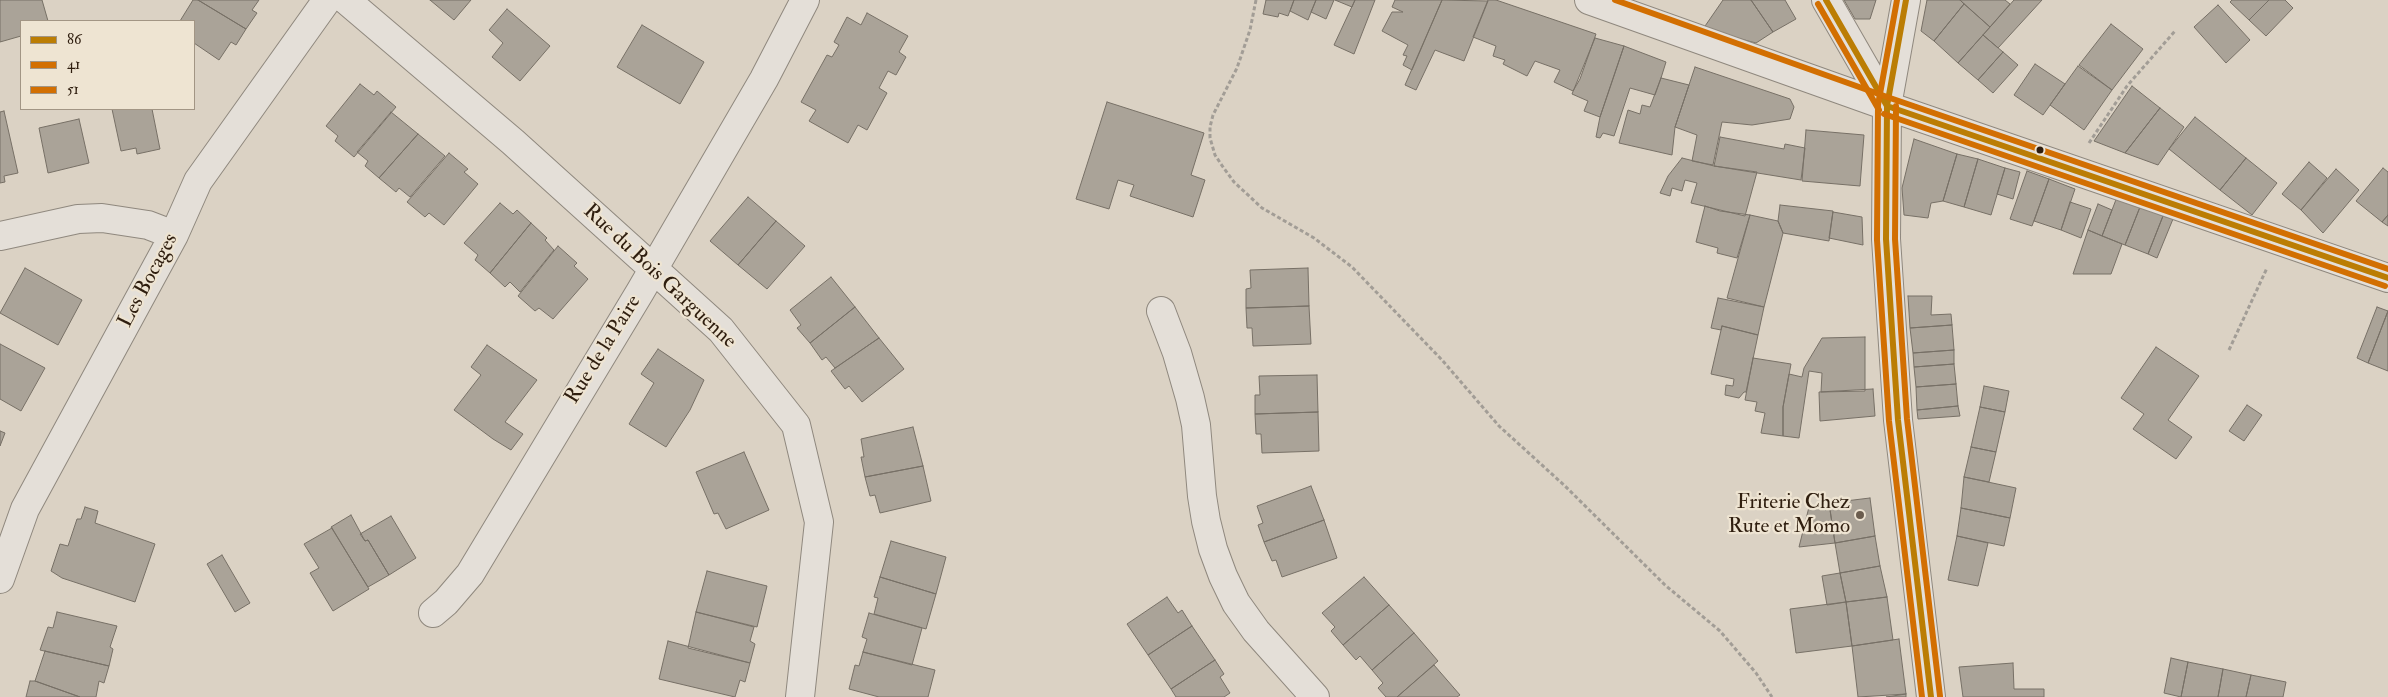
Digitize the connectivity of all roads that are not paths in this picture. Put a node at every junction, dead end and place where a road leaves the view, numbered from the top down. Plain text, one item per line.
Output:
1 (328, 0) edge
2 (346, 0) edge
3 (805, 0) edge
4 (1589, 0) edge
5 (1826, 0) edge
6 (1906, 0) edge
7 (1887, 106) junction
8 (174, 235) junction
9 (0, 236) edge
10 (654, 268) junction
11 (2388, 278) edge
12 (1161, 311) dead end
13 (0, 579) edge
14 (433, 612) dead end
15 (800, 697) edge
16 (1315, 697) edge
17 (1931, 697) edge

1 - 8 street, Les Bocages
2 - 10 street, Rue du Bois Garguenne
3 - 10 street, Rue de la Paire
4 - 7 street
5 - 7 street
6 - 7 street
7 - 11 street
7 - 17 street
8 - 9 street
8 - 13 street, Les Bocages
10 - 14 street, Rue de la Paire
10 - 15 street, Rue du Bois Garguenne
12 - 16 street

